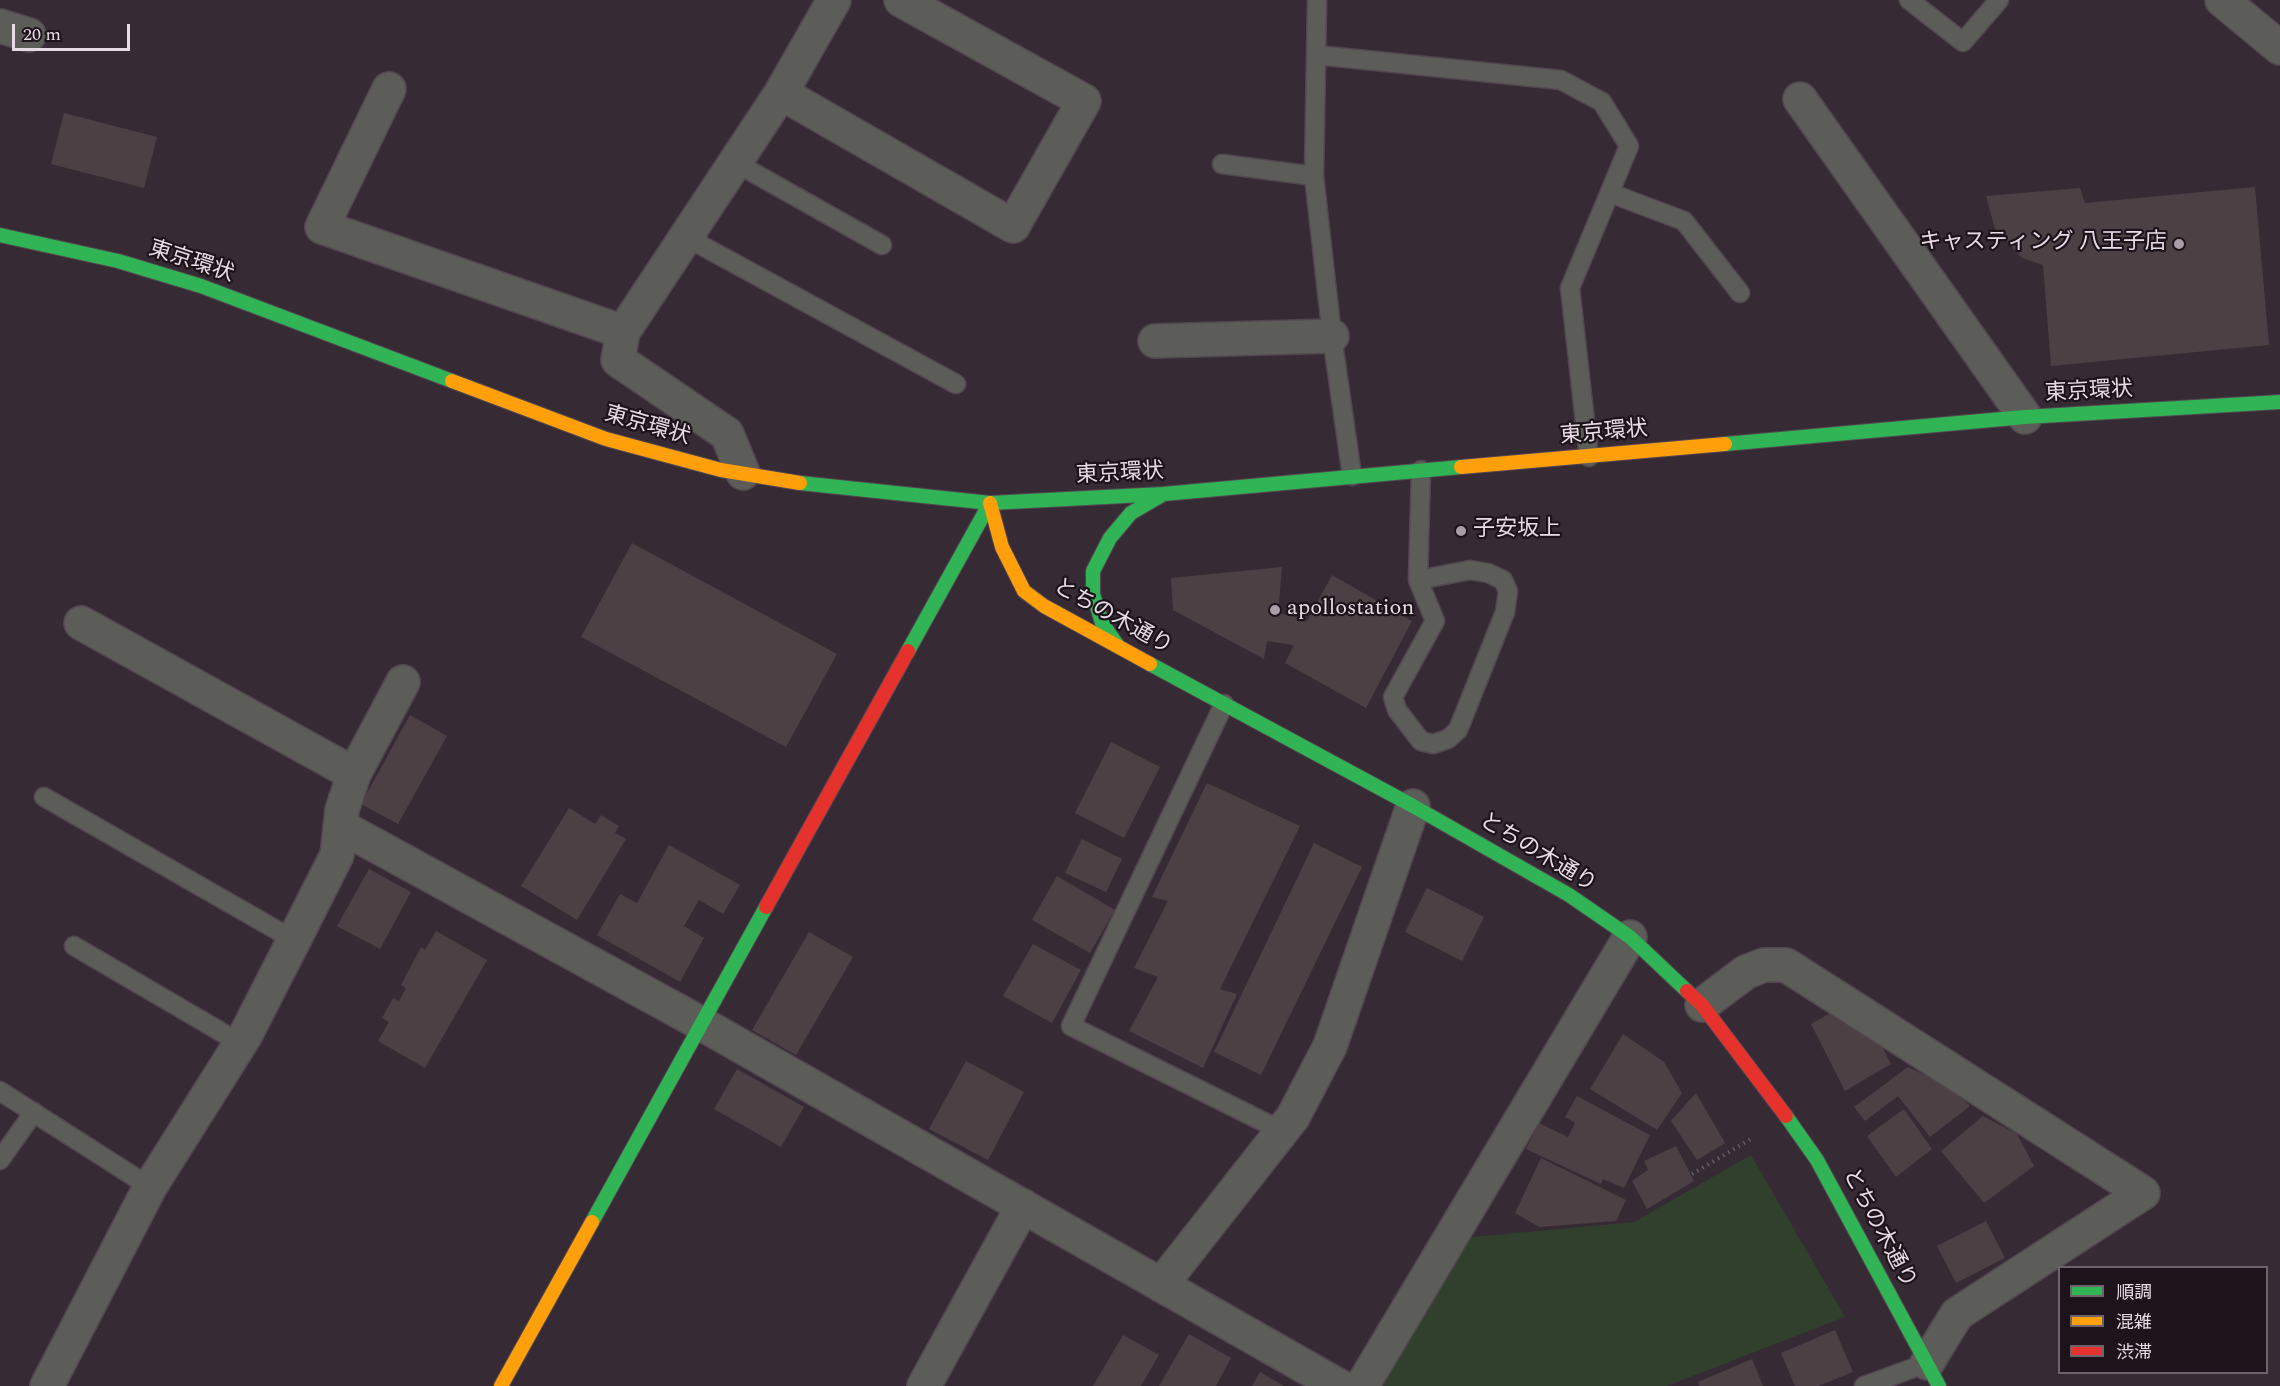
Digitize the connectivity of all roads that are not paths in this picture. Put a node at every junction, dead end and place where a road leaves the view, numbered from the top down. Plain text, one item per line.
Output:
1 (834, 0) edge
2 (901, 0) edge
3 (1317, 0) edge
4 (1909, 0) edge
5 (1999, 0) edge
6 (2222, 0) edge
7 (2280, 48) edge
8 (1317, 55) junction
9 (389, 89) dead end
10 (782, 93) junction
11 (1800, 99) dead end
12 (736, 163) junction
13 (1222, 164) dead end
14 (1314, 176) junction
15 (1610, 193) junction
16 (0, 235) edge
17 (686, 237) junction
18 (882, 245) dead end
19 (1740, 292) dead end
20 (623, 332) junction
21 (1332, 336) junction
22 (1155, 341) dead end
23 (956, 384) dead end
24 (2280, 402) edge
25 (2025, 417) junction
26 (1589, 457) junction
27 (1421, 470) junction
28 (743, 473) junction
29 (1352, 476) junction
30 (1163, 494) junction
31 (990, 503) junction
32 (1418, 580) junction
33 (81, 623) dead end
34 (1118, 646) junction
35 (403, 682) dead end
36 (1224, 704) junction
37 (354, 774) junction
38 (44, 797) dead end
39 (1413, 806) junction
40 (340, 826) junction
41 (1630, 937) junction
42 (294, 940) junction
43 (74, 946) dead end
44 (1702, 1005) junction
45 (702, 1024) junction
46 (240, 1044) junction
47 (0, 1090) edge
48 (34, 1112) junction
49 (1282, 1131) junction
50 (0, 1160) edge
51 (150, 1187) junction
52 (1023, 1206) junction
53 (1161, 1285) junction
54 (1933, 1375) edge
55 (46, 1386) edge
56 (501, 1386) edge
57 (924, 1386) edge
58 (1339, 1386) edge
59 (1362, 1386) edge
60 (1864, 1386) edge

1 - 10 street
2 - 10 street
3 - 8 lane
4 - 5 lane
6 - 7 street
8 - 14 lane
8 - 15 lane
9 - 20 street
10 - 12 street
11 - 25 street
12 - 17 street
12 - 18 lane
13 - 14 lane
14 - 21 lane
15 - 19 lane
15 - 26 lane
16 - 28 main road, 東京環状
17 - 20 street
17 - 23 lane
20 - 28 street
21 - 22 street
21 - 29 lane
24 - 25 main road, 東京環状
25 - 26 main road, 東京環状
26 - 27 main road, 東京環状
27 - 29 main road, 東京環状
27 - 32 lane
28 - 31 main road, 東京環状
29 - 30 main road, 東京環状
30 - 31 main road, 東京環状
30 - 34 main road
31 - 34 main road, とちの木通り
31 - 45 main road
32 - 32 lane
33 - 37 street
34 - 36 main road, とちの木通り
35 - 37 street
36 - 39 main road, とちの木通り
36 - 49 lane
37 - 40 street
38 - 42 lane
39 - 41 main road, とちの木通り
39 - 49 street
40 - 42 street
40 - 45 street
41 - 44 main road, とちの木通り
41 - 59 street
42 - 46 street
43 - 46 lane
44 - 54 main road, とちの木通り
44 - 54 street
45 - 52 street
45 - 56 main road
46 - 51 street
47 - 48 lane
48 - 50 lane
48 - 51 lane
49 - 53 street
51 - 55 street
52 - 53 street
52 - 57 street
53 - 58 street
54 - 60 lane

